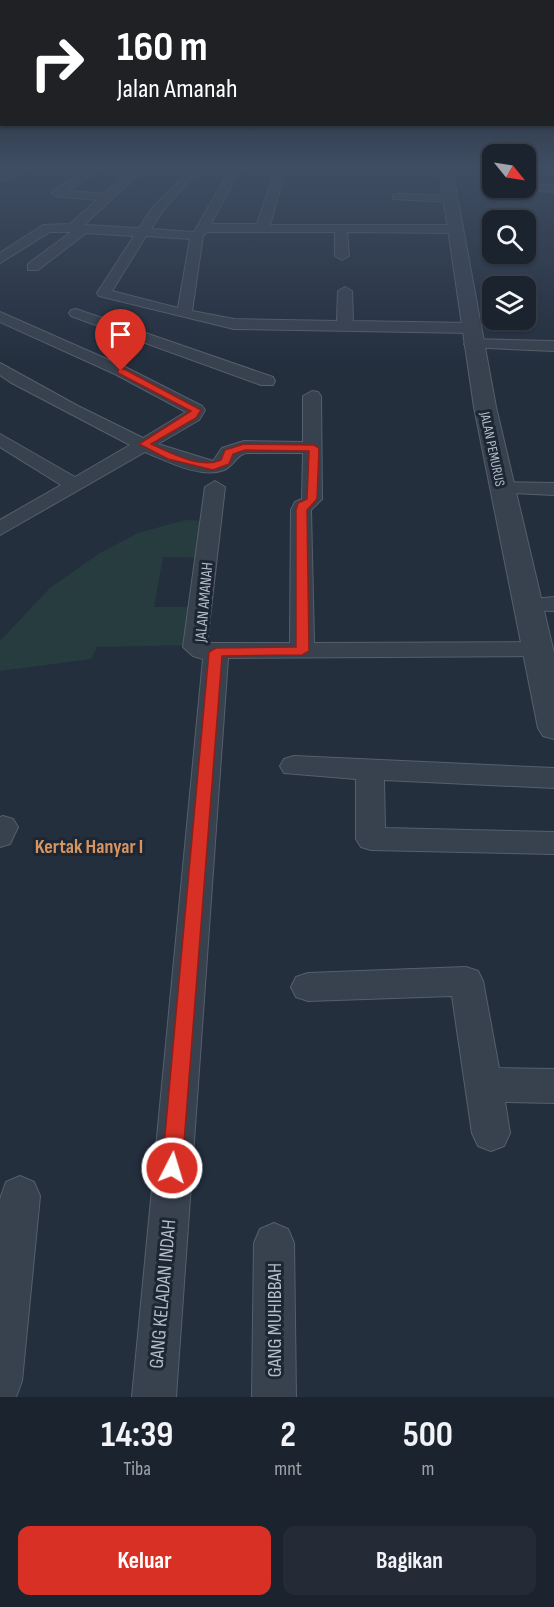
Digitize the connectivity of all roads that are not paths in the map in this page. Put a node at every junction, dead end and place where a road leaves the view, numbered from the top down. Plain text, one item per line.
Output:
1 (39, 233) edge
2 (73, 233) edge
3 (131, 233) edge
4 (165, 233) edge
5 (200, 233) edge
6 (340, 233) edge
7 (457, 233) edge
8 (141, 234) junction
9 (342, 256) dead end
10 (0, 259) edge
11 (33, 267) dead end
12 (345, 291) dead end
13 (106, 295) junction
14 (184, 314) junction
15 (0, 316) edge
16 (66, 318) junction
17 (345, 326) junction
18 (34, 333) junction
19 (472, 336) junction
20 (554, 345) edge
21 (0, 368) edge
22 (267, 381) dead end
23 (312, 396) dead end
24 (0, 439) edge
25 (144, 444) junction
26 (314, 448) junction
27 (75, 485) junction
28 (215, 487) dead end
29 (501, 488) junction
30 (554, 489) edge
31 (0, 529) edge
32 (529, 604) junction
33 (554, 604) edge
34 (540, 649) junction
35 (302, 651) junction
36 (216, 652) junction
37 (550, 683) edge
38 (554, 728) edge
39 (294, 766) dead end
40 (370, 770) junction
41 (554, 778) edge
42 (554, 843) edge
43 (308, 987) dead end
44 (484, 1085) junction
45 (554, 1086) edge
46 (491, 1133) dead end
47 (20, 1196) dead end
48 (274, 1243) dead end
49 (0, 1381) edge
50 (154, 1397) edge
51 (274, 1397) edge

1 - 10 street
2 - 11 street
3 - 8 street
4 - 8 street
5 - 14 street
6 - 9 street
7 - 19 street, JALAN PEMURUS
8 - 13 street
12 - 17 street
13 - 14 street
13 - 16 street
14 - 17 street
15 - 18 street
16 - 18 street
16 - 22 street
17 - 19 street
18 - 25 street
19 - 20 street
19 - 29 street, JALAN PEMURUS
21 - 25 street
23 - 26 street
24 - 27 street
25 - 26 street
25 - 27 street
26 - 35 street
27 - 31 street
28 - 36 street, JALAN AMANAH
29 - 30 street
29 - 32 street, JALAN PEMURUS
32 - 33 street
32 - 34 street, JALAN PEMURUS
34 - 35 street, JALAN AMANAH
34 - 37 street, JALAN PEMURUS
35 - 36 street, JALAN AMANAH
36 - 50 street, GANG KELADAN INDAH
37 - 38 street, JALAN PEMURUS
39 - 40 street
40 - 41 street
40 - 42 street
43 - 44 street
44 - 45 street
44 - 46 street
47 - 49 street
48 - 51 street, GANG MUHIBBAH

